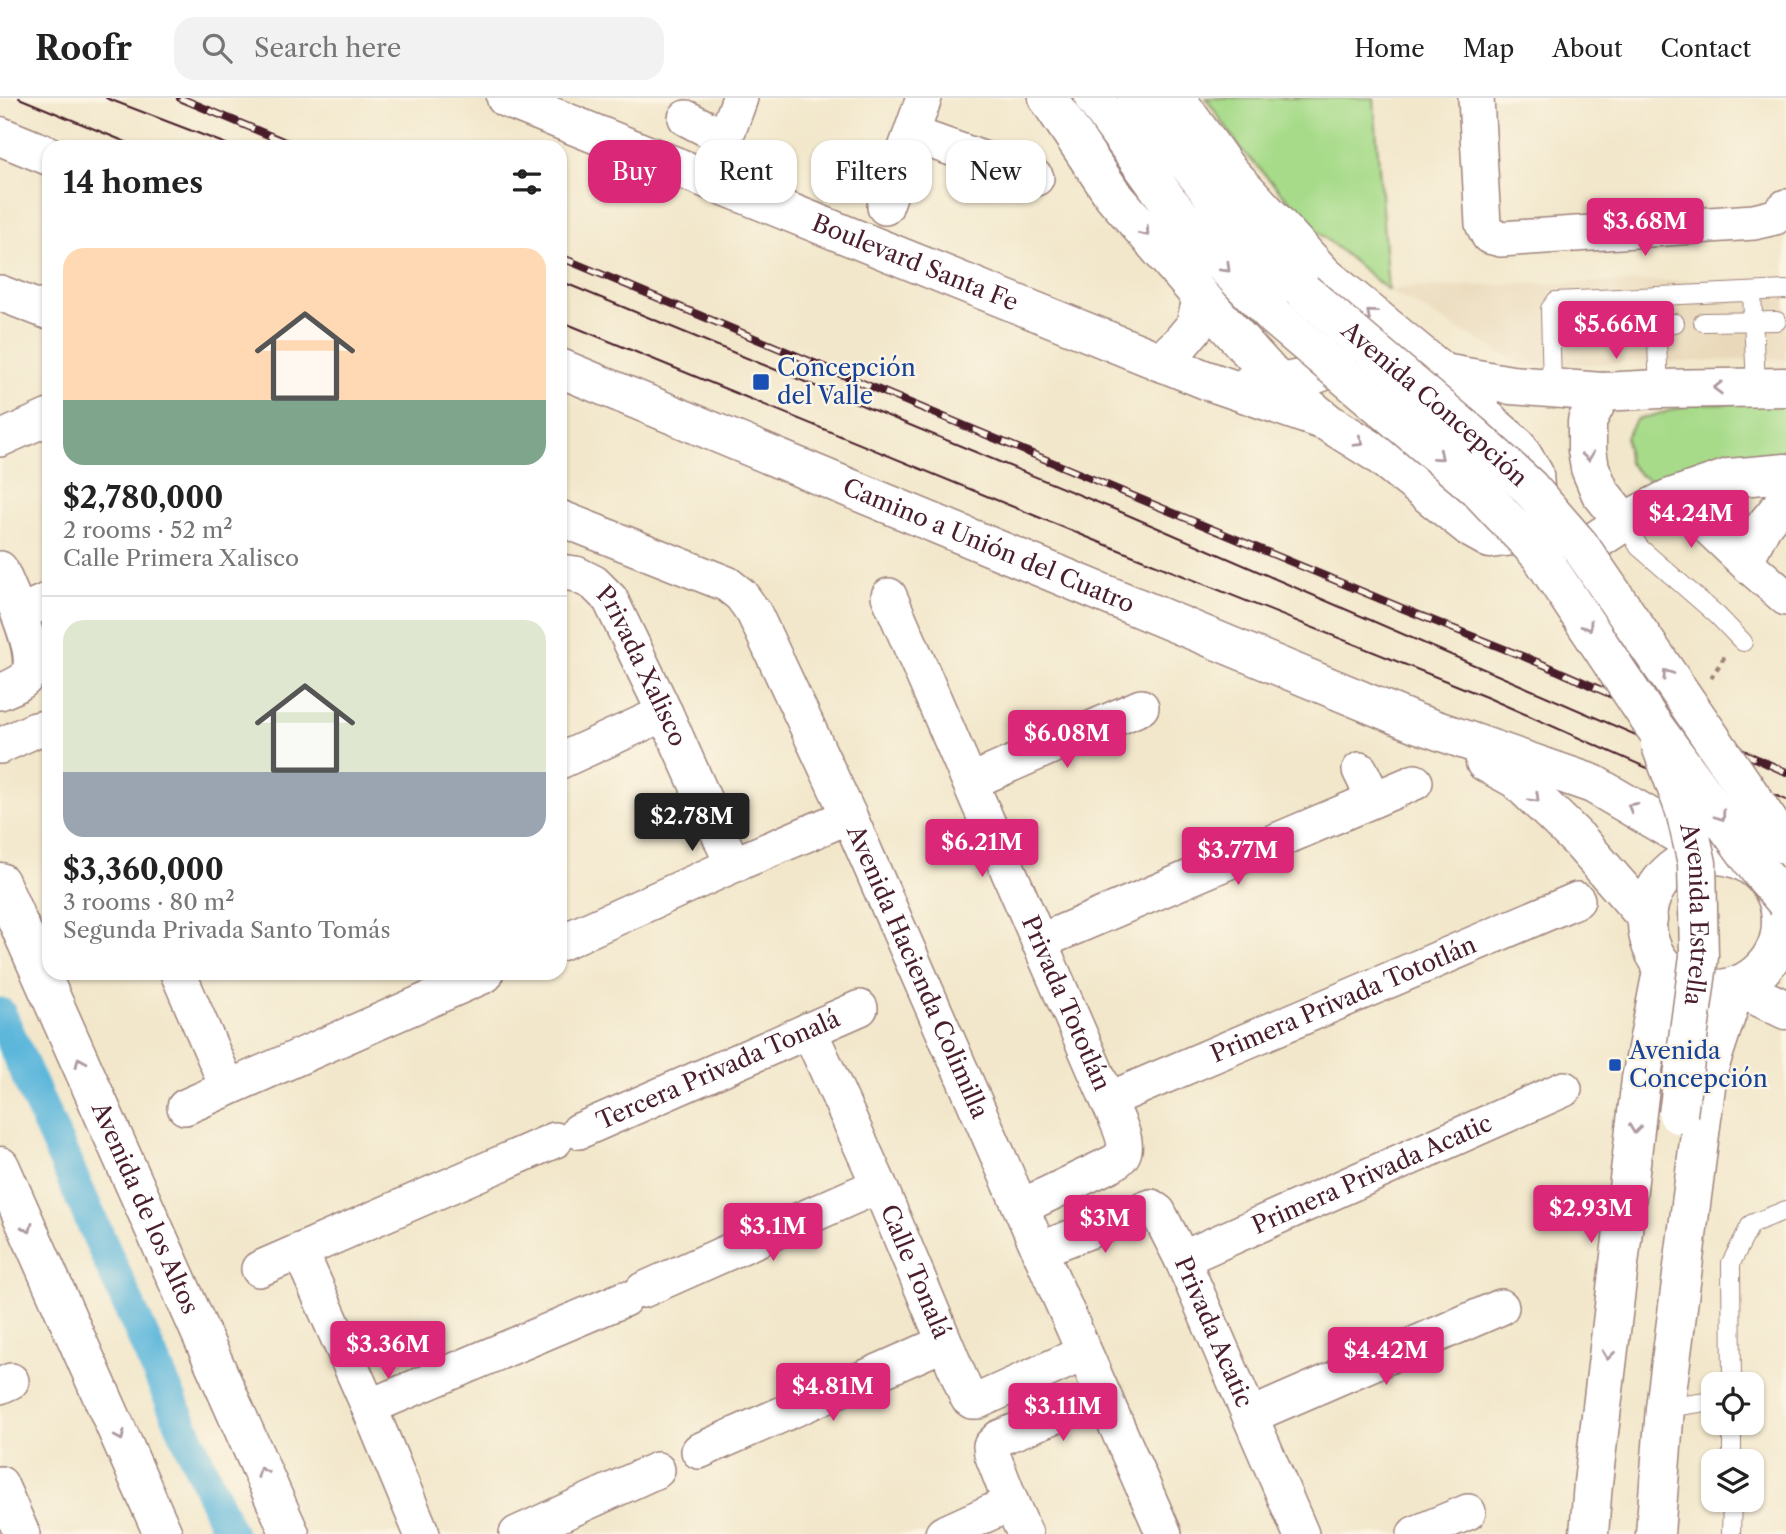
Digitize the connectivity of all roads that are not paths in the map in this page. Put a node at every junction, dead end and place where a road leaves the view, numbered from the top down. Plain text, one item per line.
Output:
1 (506, 98) edge
2 (740, 98) edge
3 (924, 98) edge
4 (1048, 98) edge
5 (1094, 98) edge
6 (1137, 98) edge
7 (1176, 98) edge
8 (1476, 98) edge
9 (686, 118) dead end
10 (912, 134) junction
11 (0, 136) edge
12 (946, 146) edge
13 (42, 153) edge
14 (885, 207) dead end
15 (1786, 207) edge
16 (1786, 290) edge
17 (1752, 292) junction
18 (0, 293) edge
19 (1655, 296) junction
20 (1202, 298) junction
21 (42, 309) edge
22 (1753, 321) junction
23 (1777, 321) dead end
24 (1703, 322) dead end
25 (1665, 323) junction
26 (1633, 324) dead end
27 (1551, 326) junction
28 (1570, 326) dead end
29 (1160, 362) junction
30 (567, 371) edge
31 (1443, 373) junction
32 (1206, 380) junction
33 (1278, 382) junction
34 (1771, 387) edge
35 (1552, 388) junction
36 (1659, 389) junction
37 (1602, 392) junction
38 (42, 421) edge
39 (1327, 422) junction
40 (0, 439) edge
41 (1786, 473) edge
42 (1786, 498) edge
43 (1668, 499) junction
44 (567, 521) edge
45 (1624, 522) junction
46 (1490, 539) junction
47 (1745, 562) junction
48 (0, 569) edge
49 (567, 573) edge
50 (889, 596) dead end
51 (1786, 598) edge
52 (34, 607) edge
53 (1743, 642) dead end
54 (0, 692) edge
55 (1142, 707) dead end
56 (665, 713) junction
57 (1651, 722) junction
58 (1416, 723) junction
59 (42, 728) edge
60 (0, 746) edge
61 (567, 758) edge
62 (970, 782) junction
63 (1415, 782) dead end
64 (849, 816) junction
65 (1786, 845) edge
66 (1712, 854) junction
67 (733, 865) junction
68 (0, 882) edge
69 (1779, 890) edge
70 (1577, 900) dead end
71 (1648, 919) junction
72 (567, 940) edge
73 (1039, 942) junction
74 (1664, 966) junction
75 (42, 976) edge
76 (44, 980) edge
77 (181, 980) edge
78 (474, 980) edge
79 (1736, 986) junction
80 (860, 1008) dead end
81 (1786, 1010) edge
82 (809, 1030) junction
83 (229, 1088) junction
84 (1564, 1089) dead end
85 (1108, 1100) junction
86 (185, 1107) dead end
87 (0, 1166) edge
88 (879, 1185) junction
89 (1021, 1207) junction
90 (1786, 1210) edge
91 (1039, 1250) junction
92 (300, 1251) junction
93 (1182, 1259) junction
94 (258, 1269) dead end
95 (1501, 1307) dead end
96 (944, 1343) junction
97 (1084, 1353) junction
98 (1732, 1372) edge
99 (1104, 1396) junction
100 (1701, 1403) edge
101 (369, 1407) junction
102 (1665, 1408) junction
103 (1250, 1416) junction
104 (699, 1451) dead end
105 (657, 1470) dead end
106 (0, 1484) edge
107 (1468, 1512) dead end
108 (1732, 1512) edge
109 (1018, 1519) edge
110 (22, 1534) edge
111 (163, 1534) edge
112 (290, 1534) edge
113 (422, 1534) edge
114 (517, 1534) edge
115 (943, 1534) edge
116 (1164, 1534) edge
117 (1301, 1534) edge
118 (1415, 1534) edge
119 (1589, 1534) edge
120 (1629, 1534) edge
121 (1656, 1534) edge
122 (1731, 1534) edge

1 - 29 main road, Boulevard Santa Fe
2 - 9 street
3 - 10 street
4 -> 20 main road
5 -> 57 main road, Avenida Concepción, bridge
65 -> 6 main road, Avenida Concepción, bridge
31 -> 7 main road
8 - 15 street
10 - 12 street
10 - 14 street
11 - 13 main road
16 - 17 lane
17 - 19 lane
17 - 22 lane
18 - 21 street
19 - 25 lane
19 - 27 lane
20 - 29 main road
20 - 33 main road
22 - 23 lane
22 - 24 lane
22 - 34 lane
25 - 26 lane
25 - 36 lane
27 - 28 lane
27 - 35 lane
29 - 32 main road, Boulevard Santa Fe
30 - 58 main road, Camino a Unión del Cuatro
31 - 33 main road, Boulevard Santa Fe
31 - 35 main road, Boulevard Santa Fe
31 - 46 main road
32 - 33 main road, Boulevard Santa Fe
32 - 39 main road, Boulevard Santa Fe
33 - 39 main road
34 -> 36 main road, Boulevard Santa Fe
35 - 37 main road, Boulevard Santa Fe
36 - 37 main road, Boulevard Santa Fe
37 -> 45 main road
38 - 40 street
39 -> 46 main road
41 - 43 main road
42 - 47 street
43 - 45 main road
43 - 47 street
44 - 64 street, Avenida Hacienda Colimilla
45 - 46 main road
45 - 53 lane
47 - 51 street
48 - 52 street
49 - 56 street, Privada Xalisco
50 - 62 street, Privada Tototlán
52 - 54 street
55 - 62 street
56 - 61 street
56 - 67 street, Privada Xalisco
57 -> 69 main road, bridge
57 - 120 main road, Avenida Estrella, bridge
66 -> 58 main road, Camino a Unión del Cuatro
58 -> 71 main road, Camino a Unión del Cuatro
59 - 60 street
62 - 73 street, Privada Tototlán
63 - 73 street
64 - 67 street
64 - 89 street, Avenida Hacienda Colimilla
66 - 69 main road
66 - 71 main road
67 - 72 street
75 -> 68 main road, Avenida de los Altos
69 - 79 main road
70 - 85 street, Primera Privada Tototlán
71 - 74 main road
73 - 85 street, Privada Tototlán
74 - 79 main road
74 -> 119 main road
112 -> 76 main road, Avenida de los Altos
77 - 83 street
78 - 83 street
79 - 81 main road
79 - 102 main road
80 - 82 street, Tercera Privada Tonalá
82 - 88 street, Calle Tonalá
82 - 92 street, Tercera Privada Tonalá
83 - 86 street
84 - 93 street, Primera Privada Acatic
85 - 89 street, Privada Tototlán
87 -> 111 main road
88 - 96 street, Calle Tonalá
88 - 101 street
89 - 91 street, Avenida Hacienda Colimilla
90 - 98 lane
91 - 93 street, Privada Acatic
91 - 97 street, Avenida Hacienda Colimilla
92 - 94 street, Tercera Privada Tonalá
92 - 101 street
93 - 103 street, Privada Acatic
95 - 103 street
96 - 97 street, Calle Tonalá
96 - 104 street
97 - 99 street, Avenida Hacienda Colimilla
99 - 109 street
99 - 116 street, Avenida Hacienda Colimilla
100 - 102 lane
101 - 113 street
102 - 121 main road
103 - 117 street, Privada Acatic
105 - 114 street
106 - 110 street
107 - 118 street
108 - 122 lane
109 - 115 street

